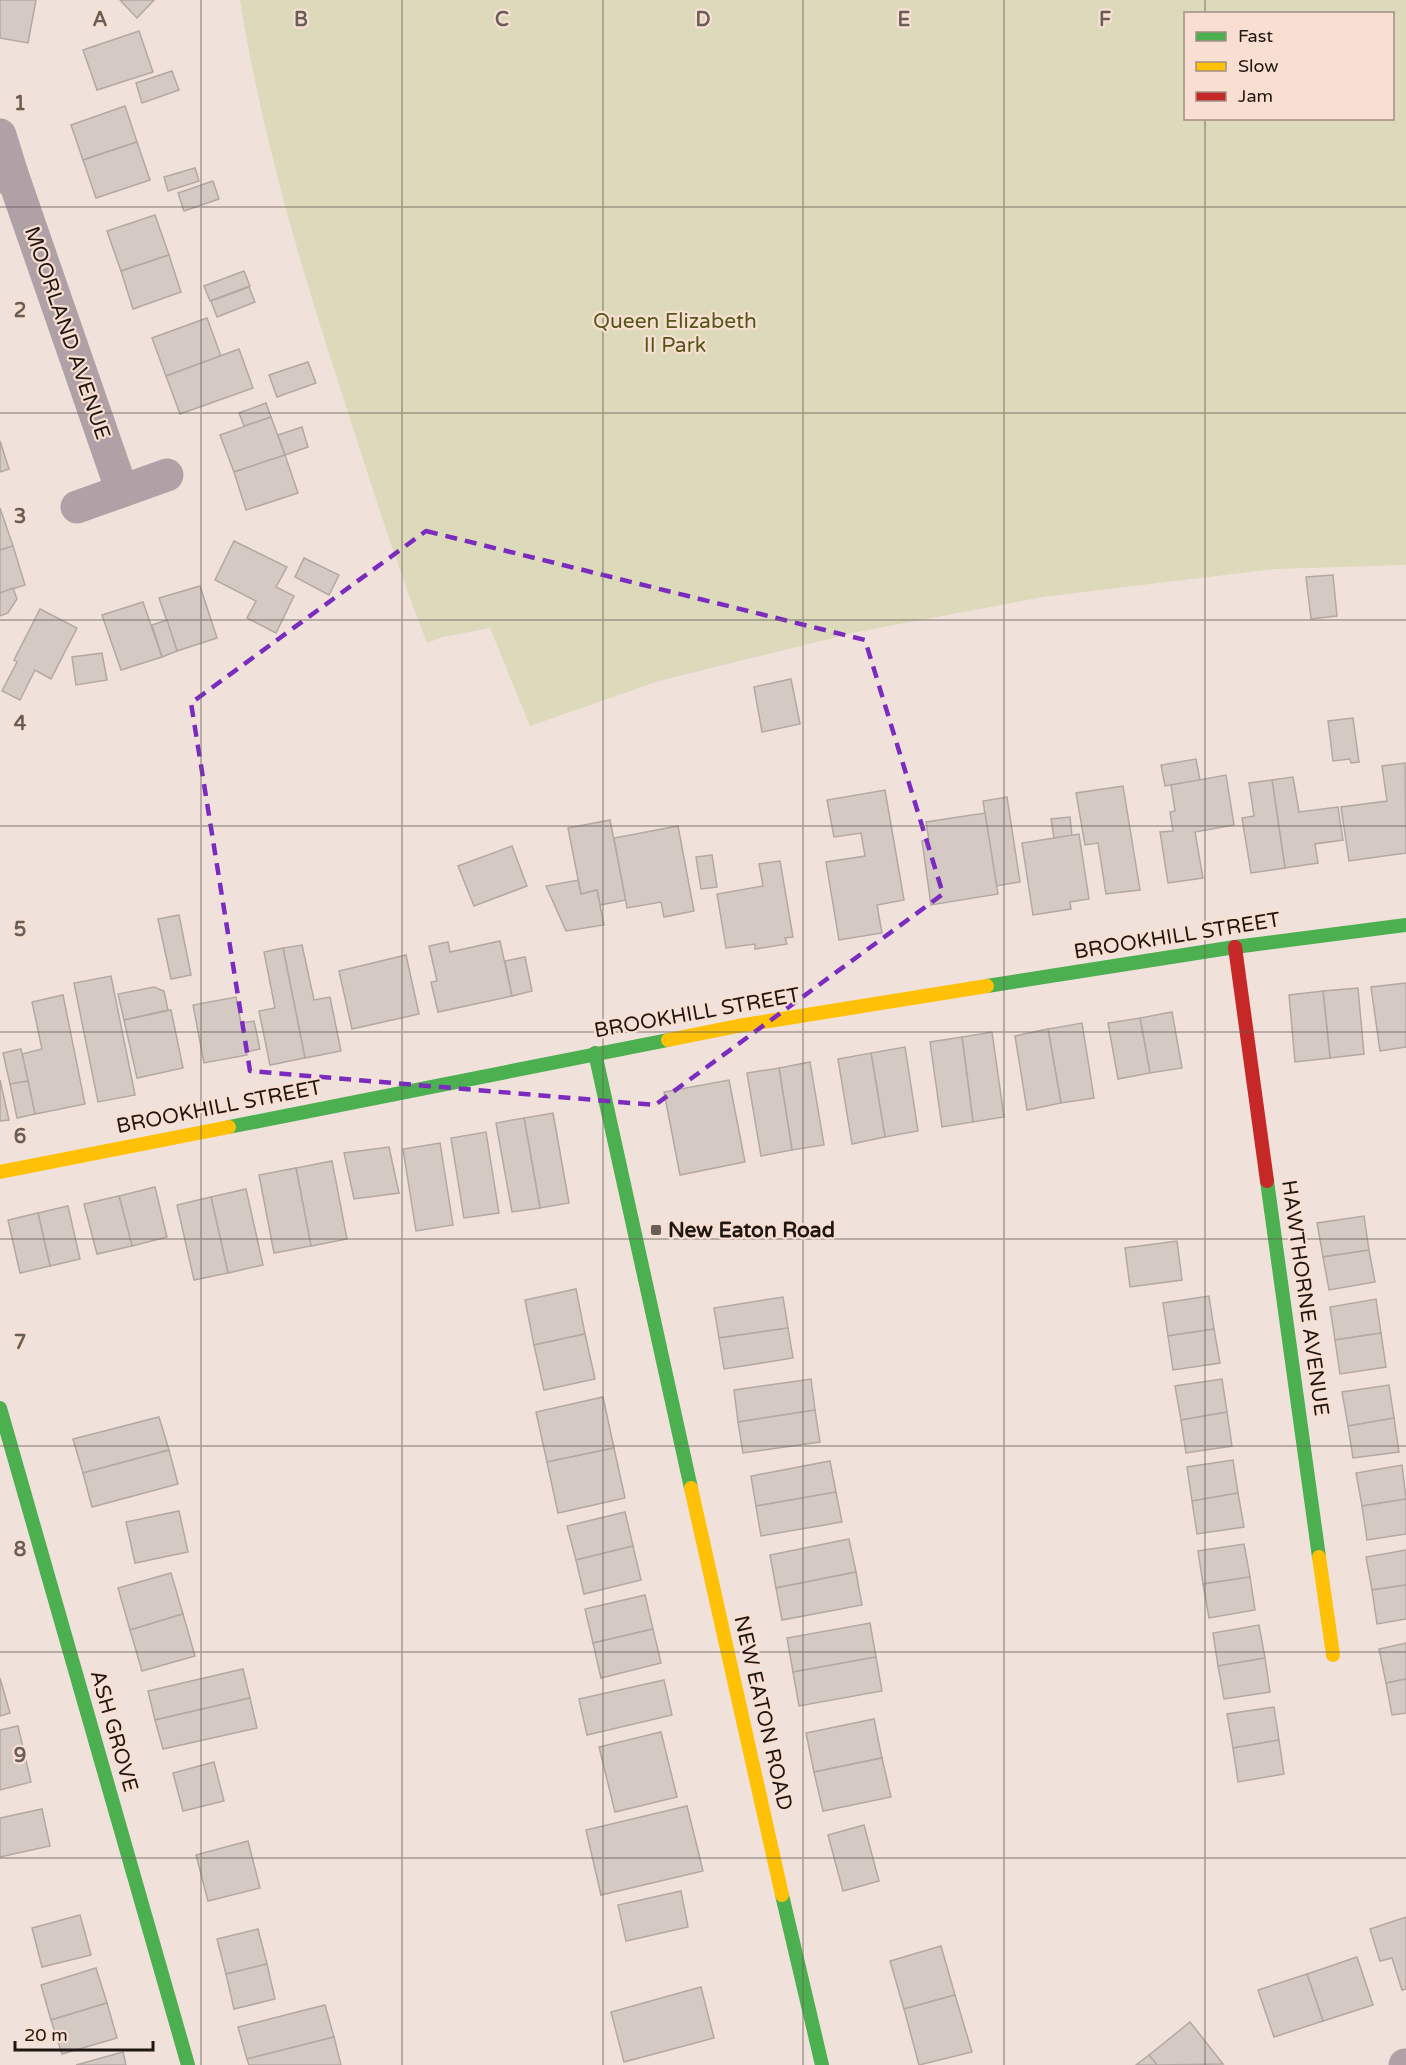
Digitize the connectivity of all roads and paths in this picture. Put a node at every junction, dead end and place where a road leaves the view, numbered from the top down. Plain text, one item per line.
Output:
1 (0, 135) edge
2 (6, 176) edge
3 (167, 475) dead end
4 (123, 491) junction
5 (77, 507) dead end
6 (1406, 925) edge
7 (1235, 947) junction
8 (595, 1053) junction
9 (0, 1172) edge
10 (0, 1408) edge
11 (1333, 1656) dead end
12 (188, 2065) edge
13 (822, 2065) edge

1 - 2 street, MOORLAND AVENUE
2 - 4 street, MOORLAND AVENUE
3 - 4 street
4 - 5 street
6 - 7 street, BROOKHILL STREET
7 - 8 street, BROOKHILL STREET
7 - 11 street, HAWTHORNE AVENUE
8 - 9 street, BROOKHILL STREET
8 - 13 street, NEW EATON ROAD
10 - 12 street, ASH GROVE

